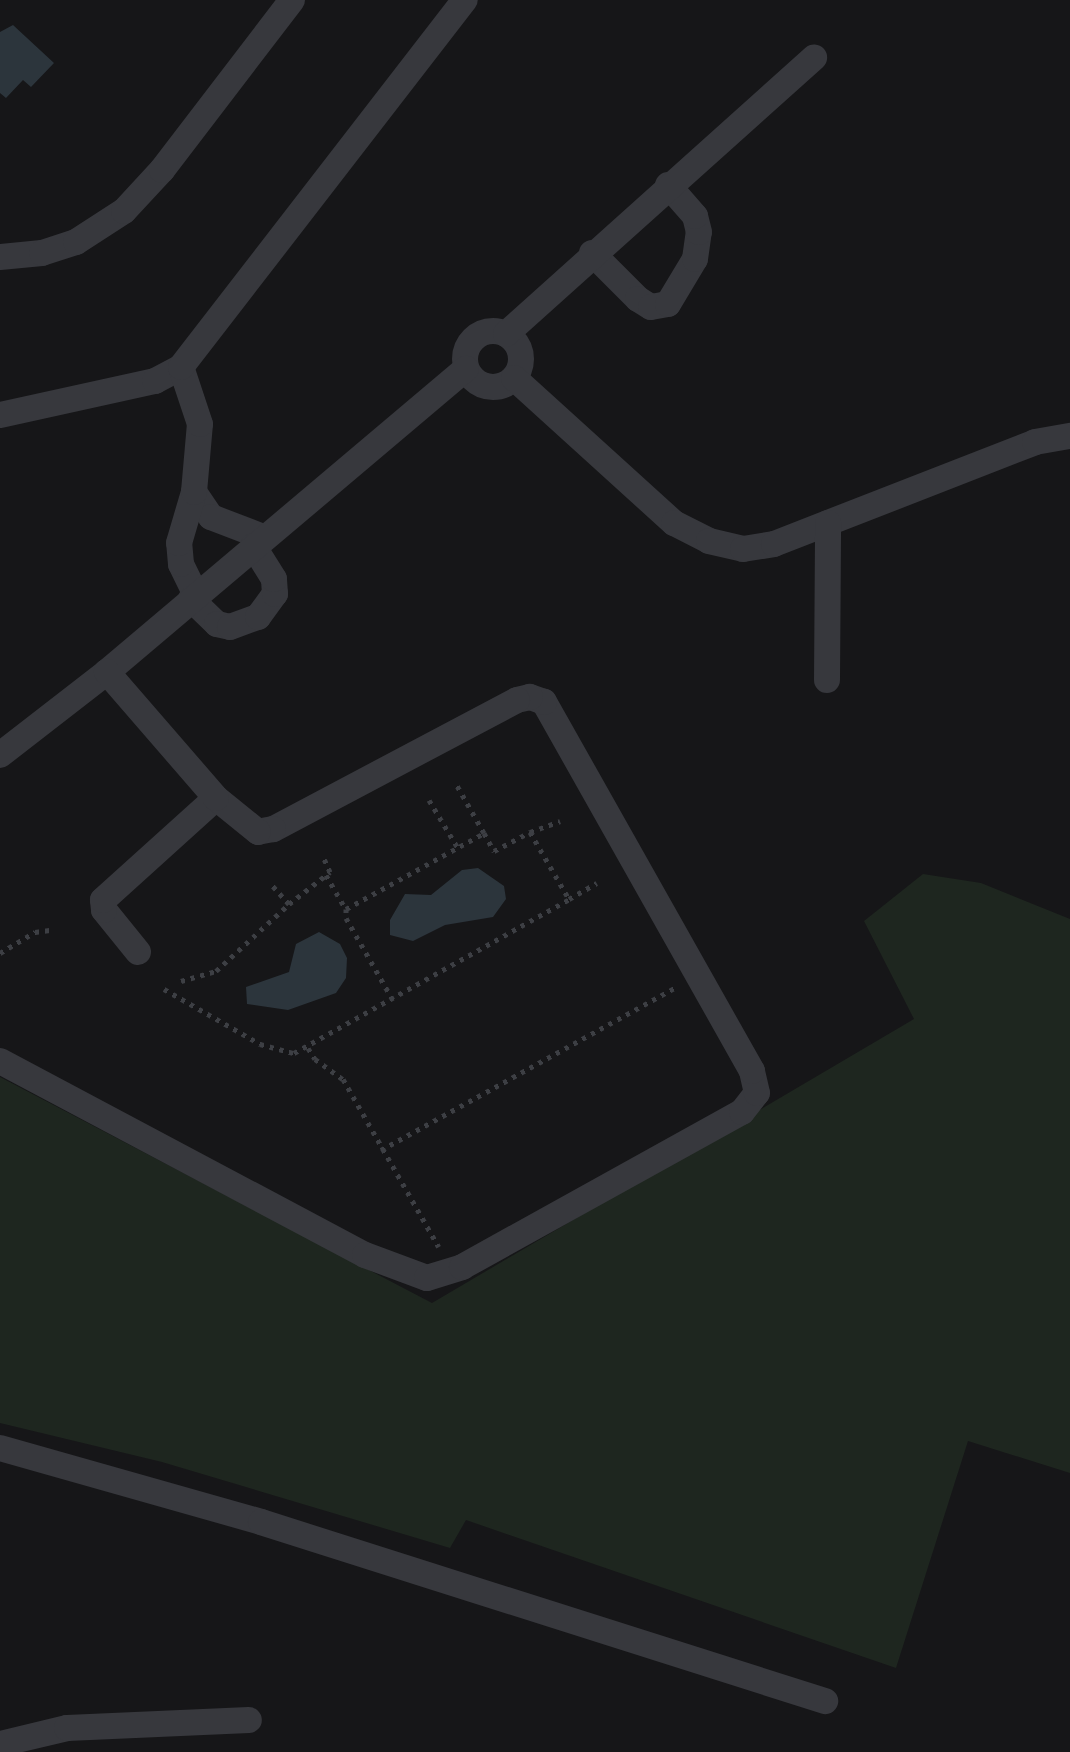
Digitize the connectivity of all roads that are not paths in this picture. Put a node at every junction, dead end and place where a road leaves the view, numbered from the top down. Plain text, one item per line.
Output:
1 (292, 0) edge
2 (465, 0) edge
3 (814, 58) dead end
4 (668, 185) junction
5 (592, 253) junction
6 (0, 257) edge
7 (506, 334) junction
8 (181, 367) junction
9 (466, 369) junction
10 (514, 378) junction
11 (0, 415) edge
12 (1070, 436) edge
13 (194, 492) junction
14 (828, 523) junction
15 (258, 541) junction
16 (194, 597) junction
17 (107, 672) junction
18 (827, 680) dead end
19 (0, 755) edge
20 (216, 798) junction
21 (138, 952) dead end
22 (0, 1061) edge
23 (0, 1448) edge
24 (825, 1701) dead end
25 (249, 1720) dead end
26 (0, 1744) edge

1 - 6 street
2 - 8 street
3 - 4 street
4 - 5 street
4 - 5 street
5 - 7 street
7 - 9 street
7 - 10 street
8 - 11 street
8 - 13 street
9 - 10 street
9 - 15 street
10 - 14 street
12 - 14 street
13 - 15 street
13 - 16 street
14 - 18 street
15 - 16 street
15 - 16 street
16 - 17 street
17 - 19 street
17 - 20 street
20 - 21 street
20 - 22 street
23 - 24 street
25 - 26 street

